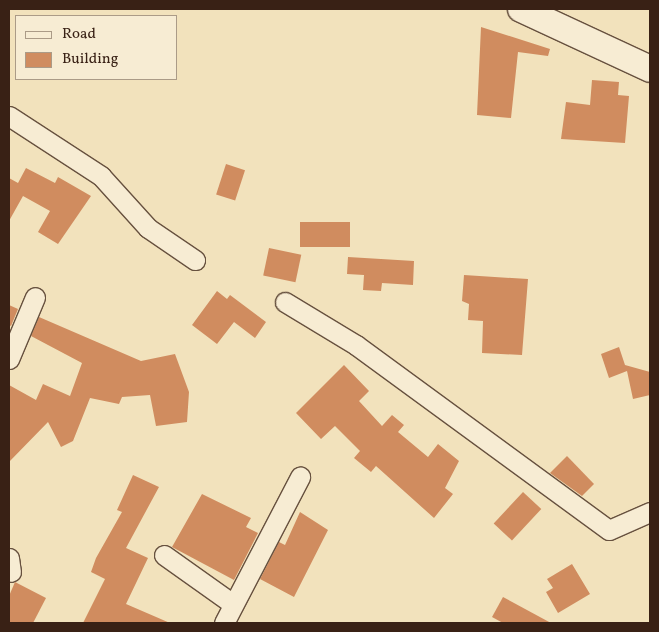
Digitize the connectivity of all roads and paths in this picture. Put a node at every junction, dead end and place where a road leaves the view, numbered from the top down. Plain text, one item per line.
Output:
1 (521, 9) edge
2 (650, 70) edge
3 (9, 116) edge
4 (195, 260) dead end
5 (35, 298) dead end
6 (285, 302) dead end
7 (9, 359) edge
8 (300, 477) dead end
9 (650, 512) edge
10 (164, 555) dead end
11 (234, 604) junction
12 (224, 623) edge

1 - 2 main road
3 - 4 street
5 - 7 street
6 - 9 street
8 - 11 street
10 - 11 street
11 - 12 street

